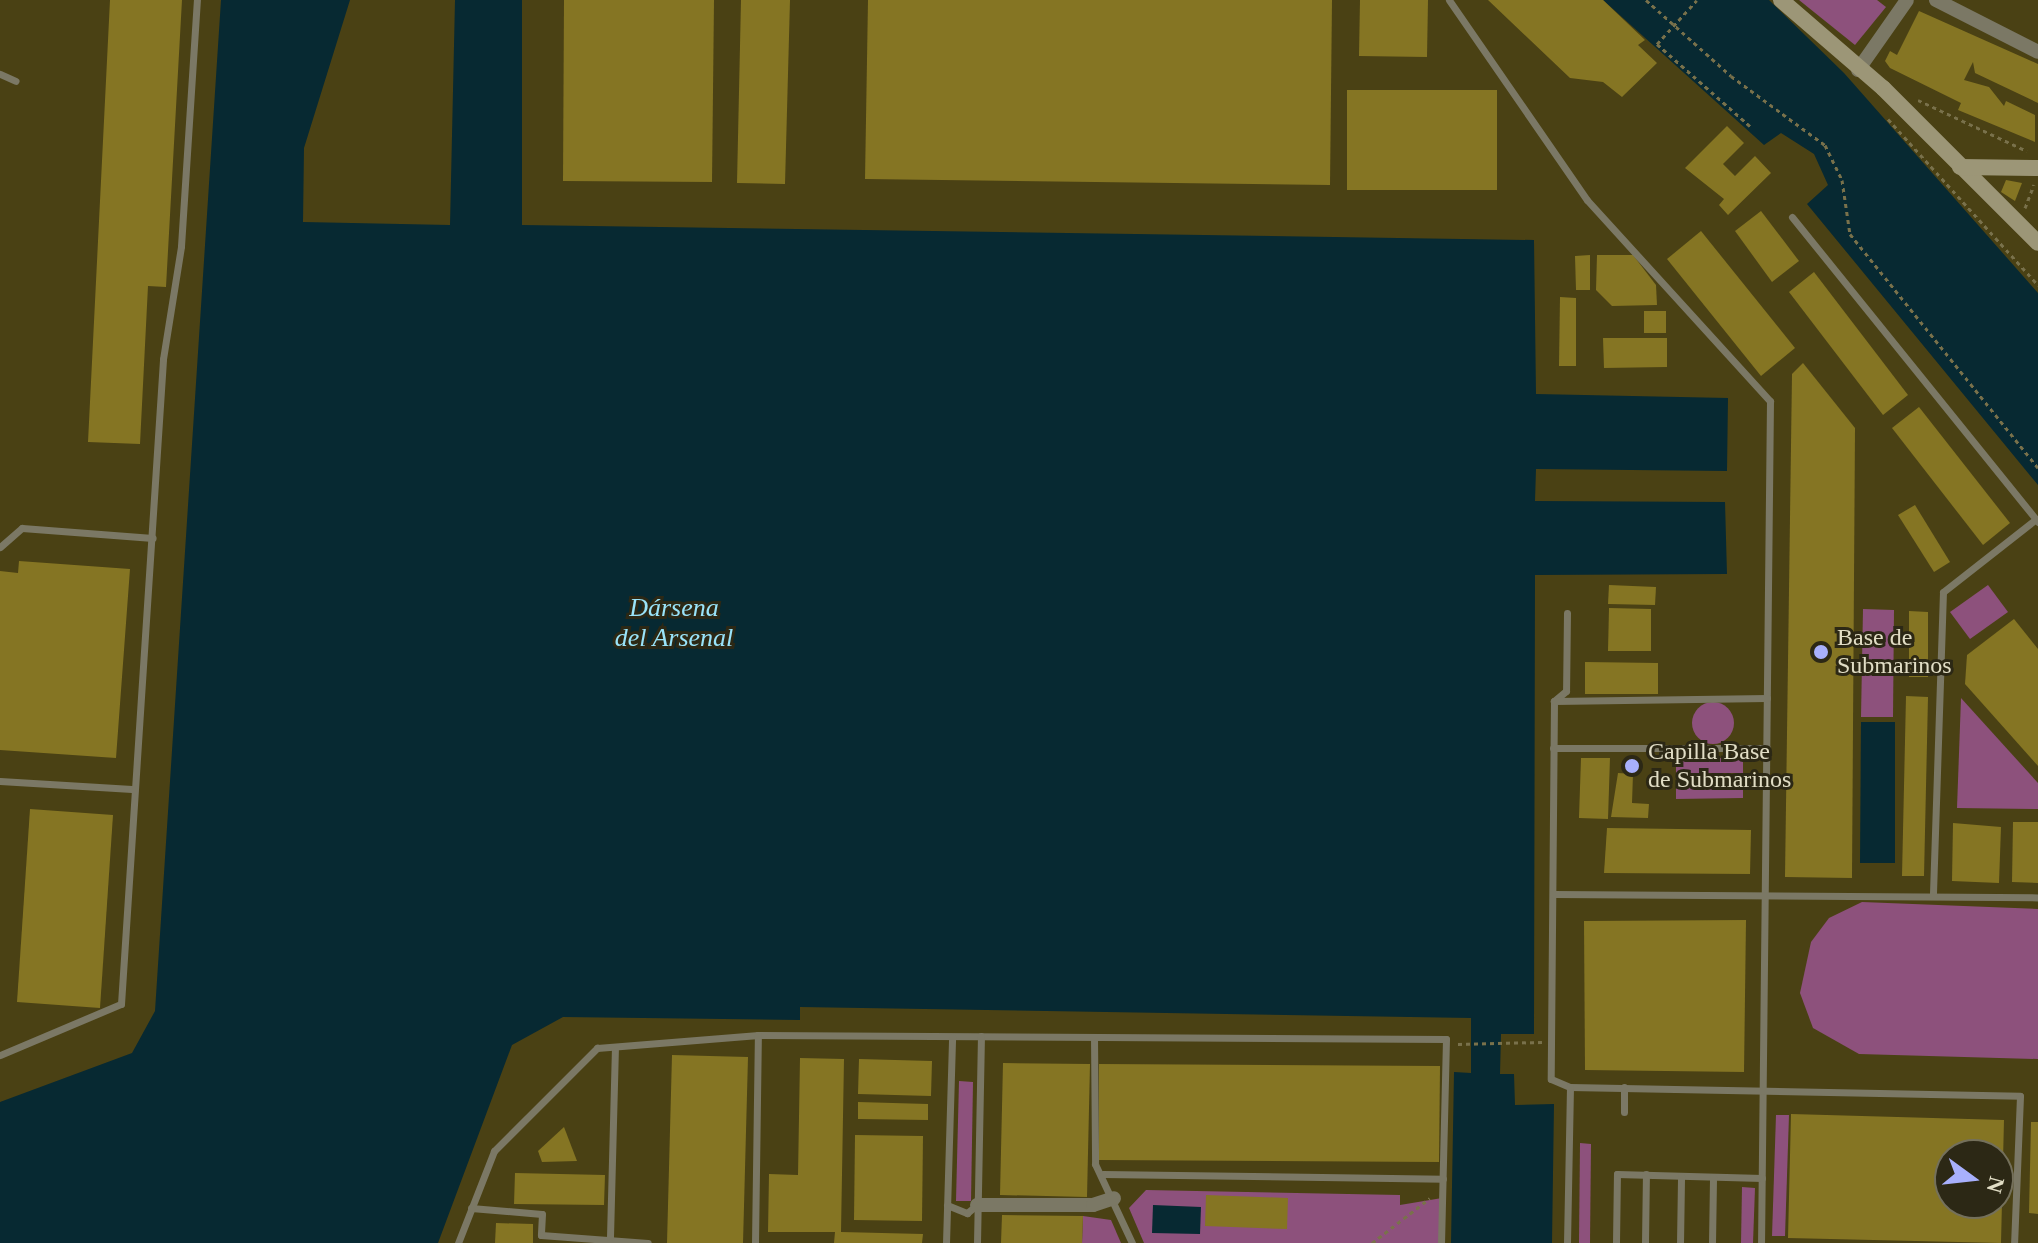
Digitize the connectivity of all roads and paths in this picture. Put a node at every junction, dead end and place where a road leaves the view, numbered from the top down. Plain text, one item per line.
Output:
1 (197, 0) edge
2 (1449, 0) edge
3 (1646, 0) edge
4 (1697, 0) edge
5 (1781, 0) edge
6 (1907, 0) edge
7 (1936, 0) edge
8 (2038, 52) edge
9 (1858, 70) junction
10 (0, 74) edge
11 (16, 81) dead end
12 (1904, 93) dead end
13 (1883, 112) dead end
14 (1750, 126) dead end
15 (2038, 156) edge
16 (1960, 167) junction
17 (2038, 168) edge
18 (2038, 180) edge
19 (2022, 214) dead end
20 (1792, 217) dead end
21 (2038, 243) edge
22 (2038, 285) edge
23 (2038, 468) edge
24 (2037, 520) edge
25 (153, 538) junction
26 (0, 547) edge
27 (1567, 613) dead end
28 (1767, 698) junction
29 (1554, 701) junction
30 (1553, 748) junction
31 (1767, 748) junction
32 (0, 781) edge
33 (132, 789) junction
34 (1765, 893) junction
35 (1933, 893) junction
36 (1553, 894) junction
37 (2038, 897) edge
38 (758, 1035) junction
39 (981, 1036) junction
40 (952, 1037) junction
41 (1094, 1037) junction
42 (1551, 1042) junction
43 (1460, 1043) dead end
44 (615, 1047) junction
45 (0, 1055) edge
46 (1570, 1087) junction
47 (1624, 1087) junction
48 (1763, 1088) junction
49 (1624, 1112) dead end
50 (1103, 1174) junction
51 (1646, 1174) junction
52 (1681, 1176) junction
53 (1713, 1177) junction
54 (1762, 1178) junction
55 (1443, 1179) junction
56 (1424, 1197) dead end
57 (1114, 1198) junction
58 (947, 1205) junction
59 (977, 1205) junction
60 (471, 1208) junction
61 (610, 1237) junction
62 (458, 1243) edge
63 (648, 1243) edge
64 (755, 1243) edge
65 (946, 1243) edge
66 (977, 1243) edge
67 (1132, 1243) edge
68 (1372, 1243) edge
69 (1441, 1243) edge
70 (1567, 1243) edge
71 (1616, 1243) edge
72 (1645, 1243) edge
73 (1680, 1243) edge
74 (1712, 1243) edge
75 (1761, 1243) edge
76 (2014, 1243) edge

1 - 25 lane
2 - 28 lane
3 - 23 path
4 - 14 path, bridge
5 - 9 street
6 - 9 street
7 - 8 street
9 - 16 street
10 - 11 lane
12 - 15 path
13 - 22 path
16 - 17 street
16 - 21 street
18 - 19 path
20 - 24 lane
24 - 35 lane
25 - 26 lane
25 - 33 lane
27 - 29 lane
28 - 29 lane
28 - 31 lane
29 - 30 lane
30 - 31 lane
30 - 36 lane
31 - 34 lane
32 - 33 lane
33 - 45 lane
34 - 35 lane
34 - 36 lane
34 - 48 lane
35 - 37 lane
36 - 42 lane
38 - 40 lane
38 - 44 lane
38 - 64 lane
39 - 40 lane
39 - 41 lane
39 - 59 lane
40 - 58 lane
41 - 50 lane
41 - 55 lane
42 - 43 path
42 - 46 lane
44 - 60 lane
44 - 61 lane
46 - 47 lane
46 - 70 lane
47 - 48 lane
47 - 49 lane
48 - 54 lane
48 - 76 lane
50 - 55 lane
50 - 57 lane
51 - 52 lane
51 - 71 lane
51 - 72 lane
52 - 53 lane
52 - 73 lane
53 - 54 lane
53 - 74 lane
54 - 75 lane
55 - 69 lane
56 - 68 path
57 - 59 street
57 - 67 lane
58 - 59 lane
58 - 65 lane
59 - 66 lane
60 - 61 lane
60 - 62 lane
61 - 63 lane

